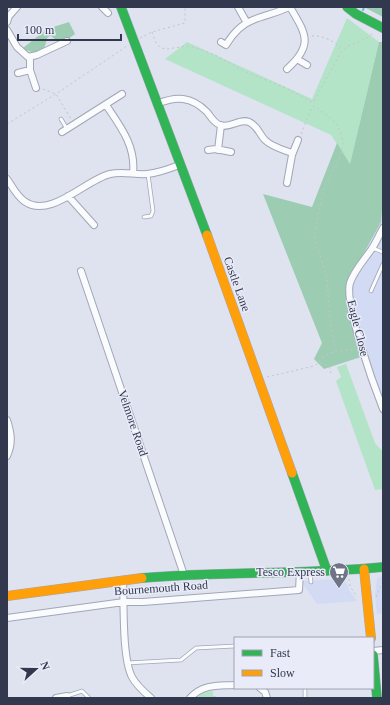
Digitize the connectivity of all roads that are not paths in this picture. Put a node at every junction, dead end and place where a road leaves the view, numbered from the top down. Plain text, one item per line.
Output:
1 (16, 7) edge
2 (102, 7) edge
3 (121, 7) edge
4 (238, 7) edge
5 (289, 7) edge
6 (347, 7) edge
7 (108, 13) dead end
8 (7, 22) edge
9 (247, 23) junction
10 (381, 26) edge
11 (7, 30) edge
12 (67, 41) dead end
13 (221, 42) dead end
14 (30, 57) junction
15 (297, 59) junction
16 (307, 65) dead end
17 (287, 69) dead end
18 (30, 70) junction
19 (18, 73) dead end
20 (36, 88) road end
21 (122, 94) dead end
22 (157, 104) junction
23 (106, 105) junction
24 (61, 119) dead end
25 (221, 125) junction
26 (65, 130) joint
27 (298, 140) road end
28 (208, 150) dead end
29 (218, 150) junction
30 (231, 152) dead end
31 (292, 153) junction
32 (179, 164) junction
33 (133, 173) junction
34 (148, 174) junction
35 (7, 179) edge
36 (287, 183) dead end
37 (68, 196) junction
38 (144, 217) dead end
39 (94, 225) dead end
40 (383, 228) edge
41 (372, 248) junction
42 (383, 252) edge
43 (383, 264) edge
44 (81, 271) dead end
45 (371, 291) dead end
46 (383, 409) edge
47 (7, 420) edge
48 (7, 456) edge
49 (383, 566) edge
50 (364, 569) junction
51 (300, 571) junction
52 (310, 571) junction
53 (327, 571) junction
54 (184, 575) junction
55 (124, 580) junction
56 (311, 582) dead end
57 (7, 596) edge
58 (124, 602) junction
59 (7, 618) edge
60 (371, 637) edge
61 (234, 646) edge
62 (374, 660) edge
63 (127, 663) junction
64 (234, 685) edge
65 (379, 686) edge
66 (66, 696) joint
67 (56, 698) edge
68 (89, 698) edge
69 (151, 698) edge
70 (190, 698) edge
71 (377, 698) edge

1 - 8 street
2 - 7 street
3 - 22 street, Castle Lane
4 - 9 street
5 - 9 street
5 - 15 street
6 - 10 street
9 - 13 street
11 - 14 street
12 - 14 street
14 - 18 street
15 - 16 street
15 - 17 street
18 - 19 street
18 - 20 street
21 - 23 street
22 - 25 street
22 - 32 street, Castle Lane
23 - 26 street
23 - 33 street
24 - 26 lane
25 - 29 street
25 - 31 street
27 - 31 street
28 - 29 street
29 - 30 street
31 - 36 street
32 - 34 street
32 - 53 street, Castle Lane
33 - 34 street
33 - 37 street
34 - 38 lane
35 - 37 street
37 - 39 street
40 - 41 street, Eagle Close
41 - 42 lane
41 - 46 street, Eagle Close
43 - 45 lane
44 - 54 street, Velmore Road
47 - 48 street
49 - 50 street, Bournemouth Road
50 - 53 street, Bournemouth Road
50 - 60 street
51 - 52 street, Bournemouth Road
51 - 54 street, Bournemouth Road
51 - 58 street, Bournemouth Road
52 - 53 street, Bournemouth Road
52 - 56 lane
54 - 55 street, Bournemouth Road
55 - 57 street, Bournemouth Road
55 - 58 street
58 - 59 street, Bournemouth Road
58 - 63 street
61 - 63 lane
62 - 65 street
63 - 69 street
64 - 70 street
65 - 71 street
66 - 67 street
66 - 68 lane

